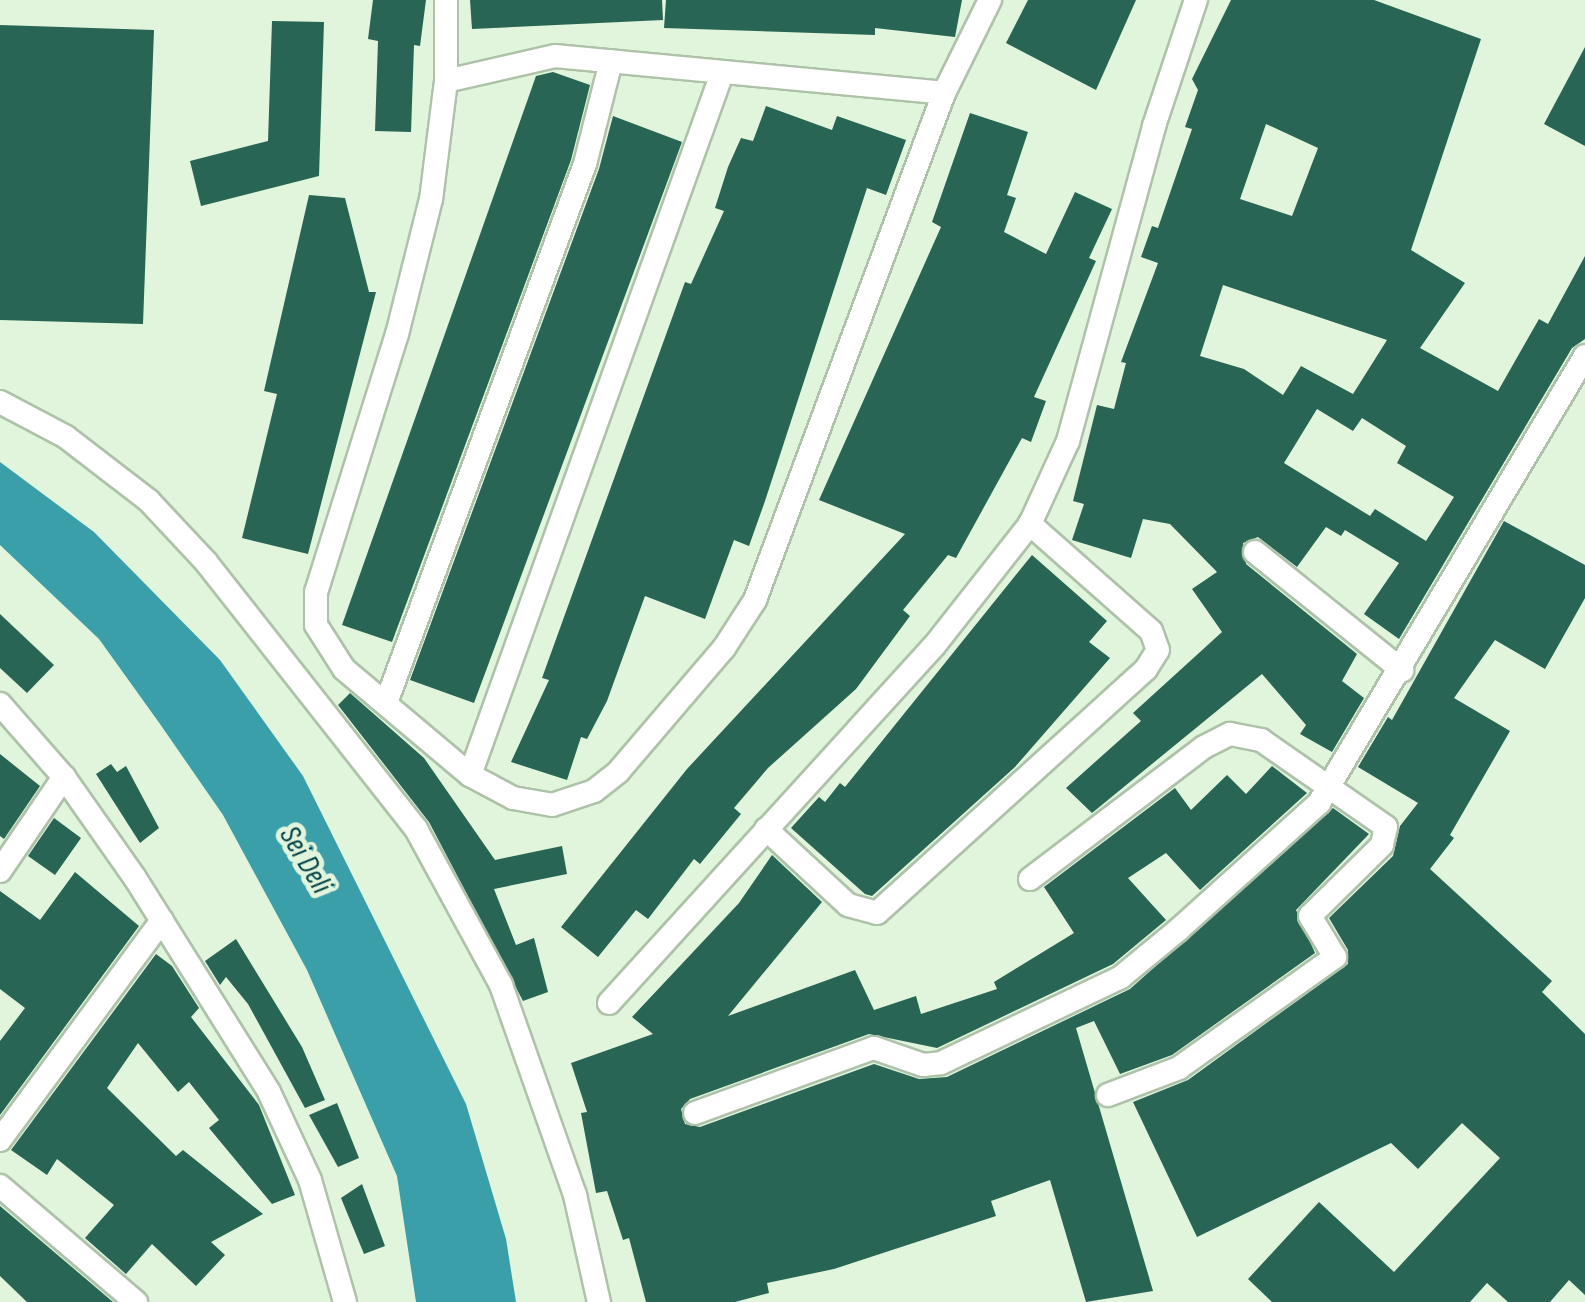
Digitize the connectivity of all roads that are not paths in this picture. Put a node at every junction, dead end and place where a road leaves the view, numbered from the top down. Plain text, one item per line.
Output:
1 (446, 0) edge
2 (990, 0) edge
3 (1196, 0) edge
4 (611, 61) junction
5 (721, 76) junction
6 (446, 82) junction
7 (944, 93) junction
8 (1585, 356) edge
9 (0, 402) edge
10 (1030, 524) junction
11 (1255, 552) dead end
12 (1402, 670) junction
13 (386, 703) junction
14 (0, 704) edge
15 (470, 775) junction
16 (64, 777) junction
17 (1329, 788) junction
18 (766, 828) junction
19 (0, 872) edge
20 (1030, 878) dead end
21 (162, 920) junction
22 (609, 1003) dead end
23 (1108, 1095) dead end
24 (695, 1113) dead end
25 (0, 1140) edge
26 (0, 1186) edge
27 (136, 1302) edge
28 (345, 1302) edge
29 (599, 1302) edge

1 - 6 street
2 - 7 street
3 - 10 street
4 - 5 street
4 - 6 street
4 - 13 street
5 - 7 street
5 - 15 street
6 - 13 street
7 - 15 street
8 - 12 street
9 - 29 street
10 - 18 street
10 - 18 street
11 - 12 street
12 - 17 street
13 - 15 street
14 - 16 street
16 - 19 street
16 - 21 street
17 - 20 street
17 - 23 street
17 - 24 street
18 - 22 street
21 - 25 street
21 - 28 street
26 - 27 street

